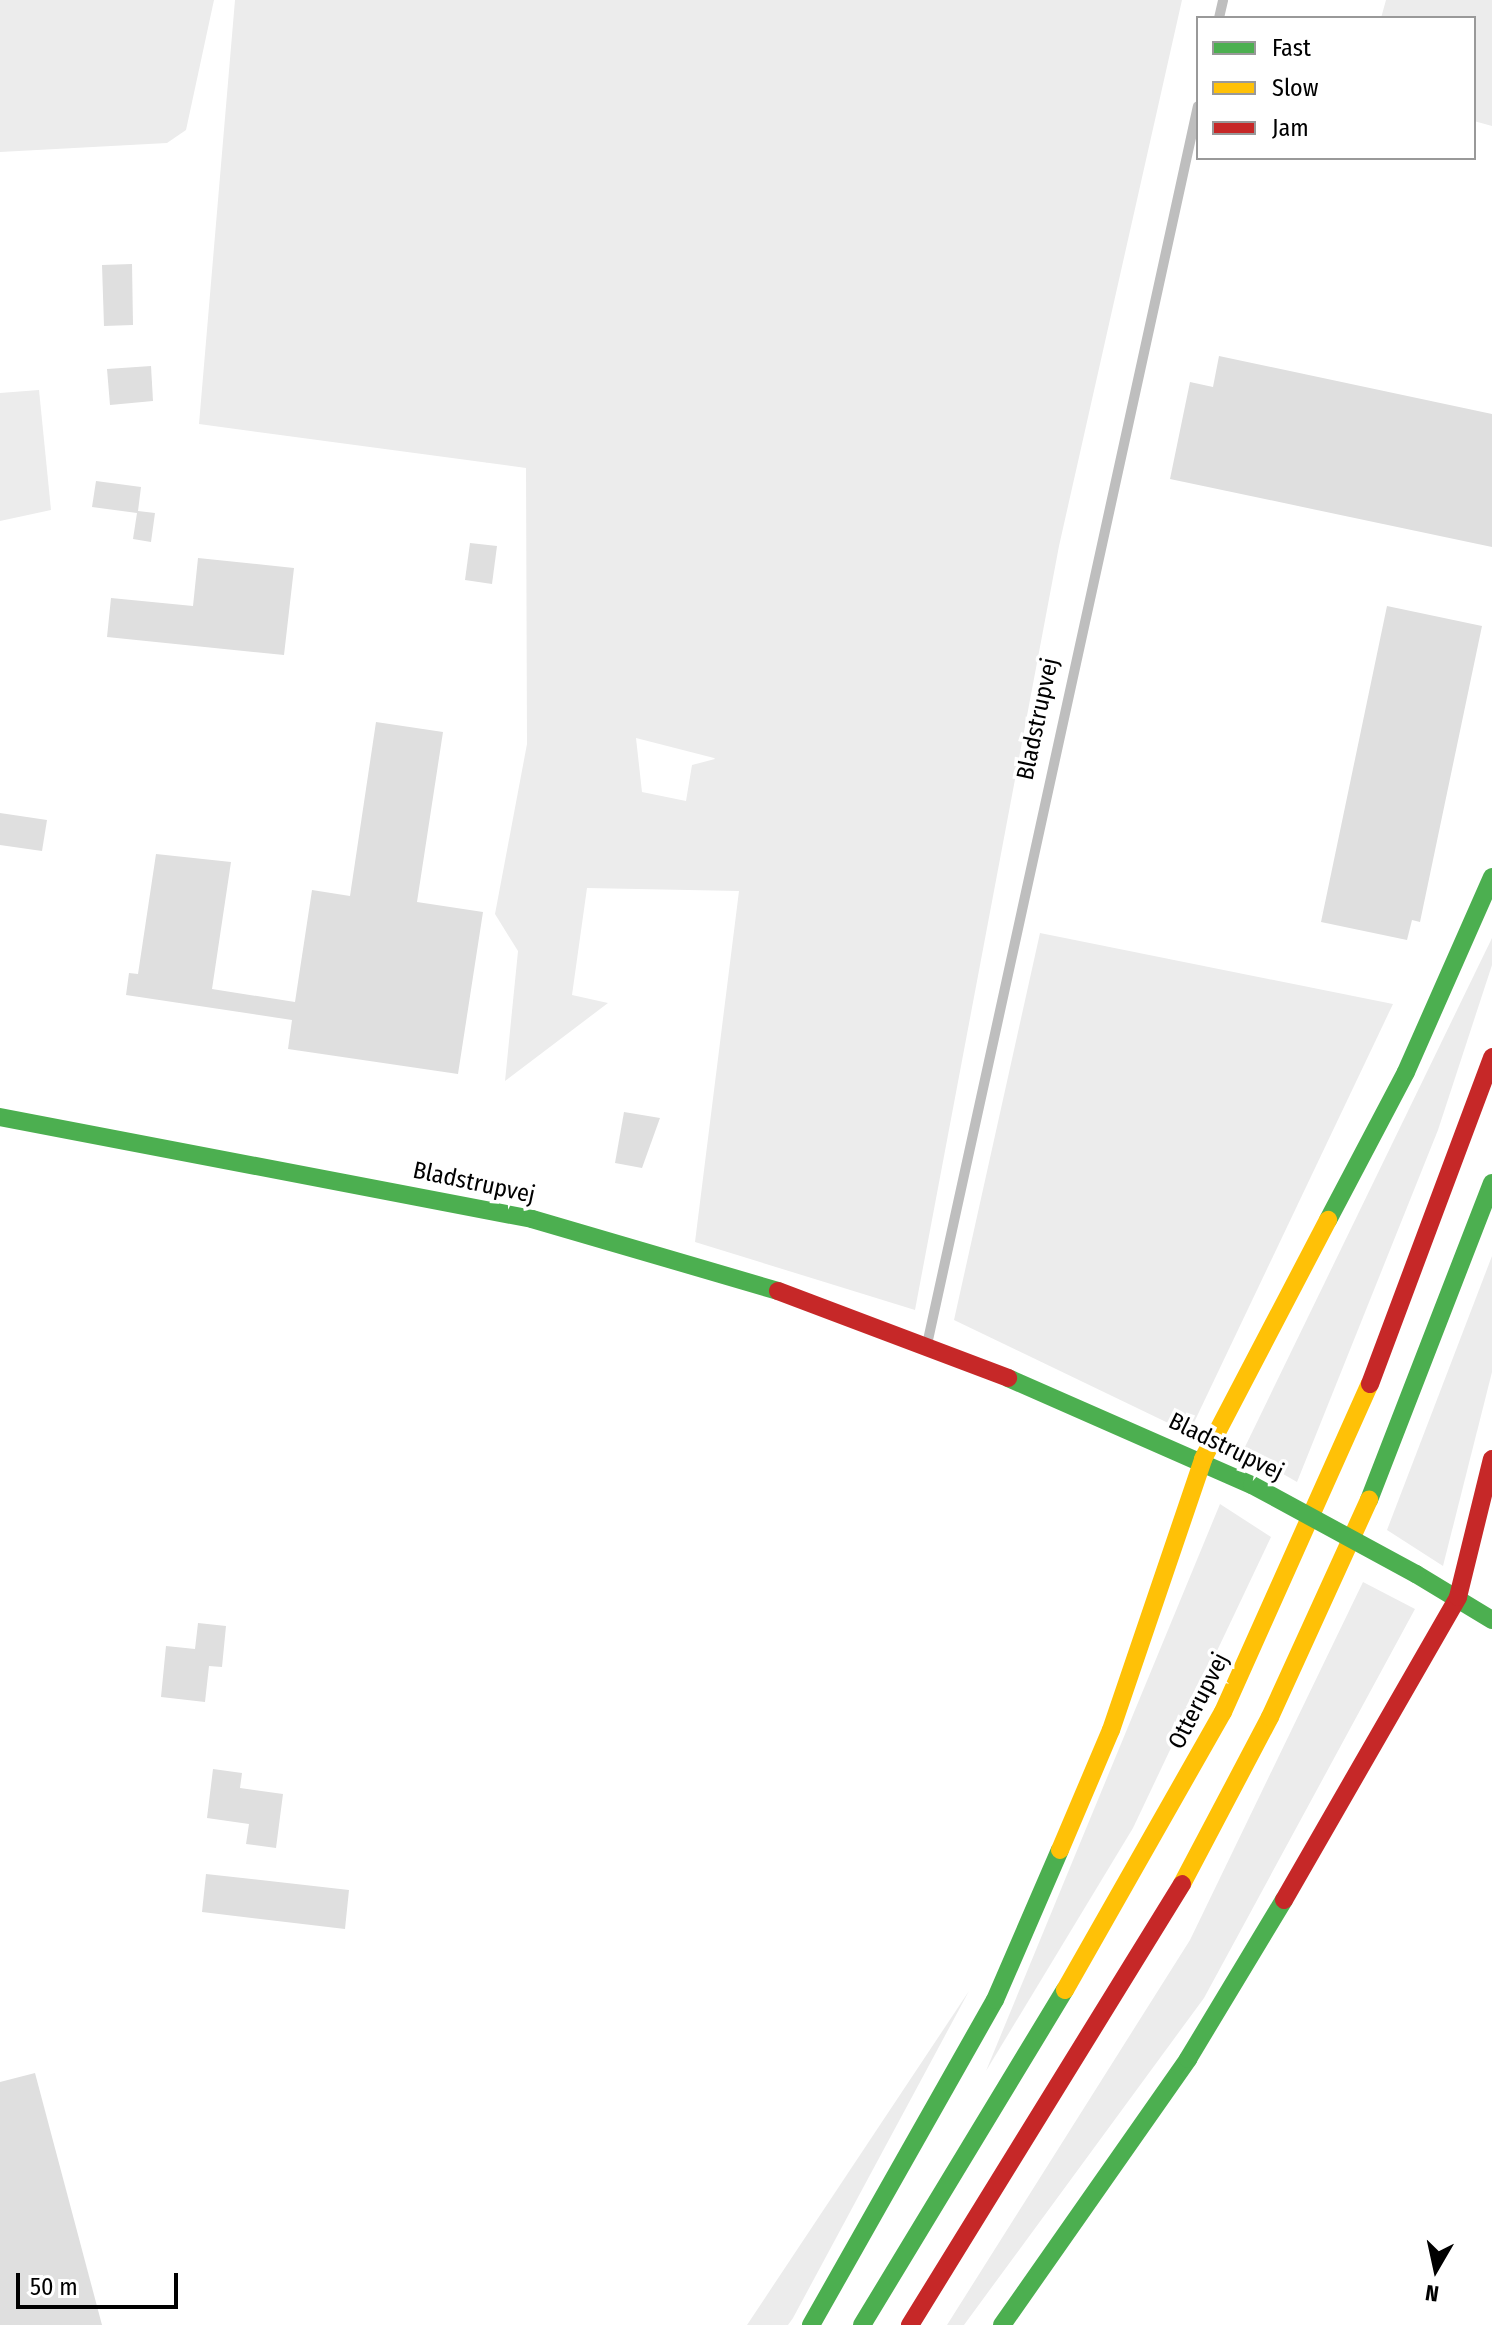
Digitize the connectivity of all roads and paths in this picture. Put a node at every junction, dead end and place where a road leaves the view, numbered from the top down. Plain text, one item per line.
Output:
1 (1196, 115) edge
2 (1492, 877) edge
3 (1492, 1057) edge
4 (0, 1117) edge
5 (1492, 1183) edge
6 (927, 1342) junction
7 (1203, 1459) junction
8 (1492, 1459) edge
9 (1458, 1597) junction
10 (1492, 1620) edge
11 (811, 2325) edge
12 (862, 2325) edge
13 (910, 2325) edge
14 (1002, 2325) edge

1 - 6 lane, Bladstrupvej
2 - 7 main road
3 - 12 main road, Otterupvej
4 - 6 main road, Bladstrupvej
5 - 13 main road
6 - 7 main road, Bladstrupvej
7 - 9 main road, Bladstrupvej, bridge
7 - 11 main road
8 - 9 main road
9 - 10 main road, Bladstrupvej
9 - 14 main road

